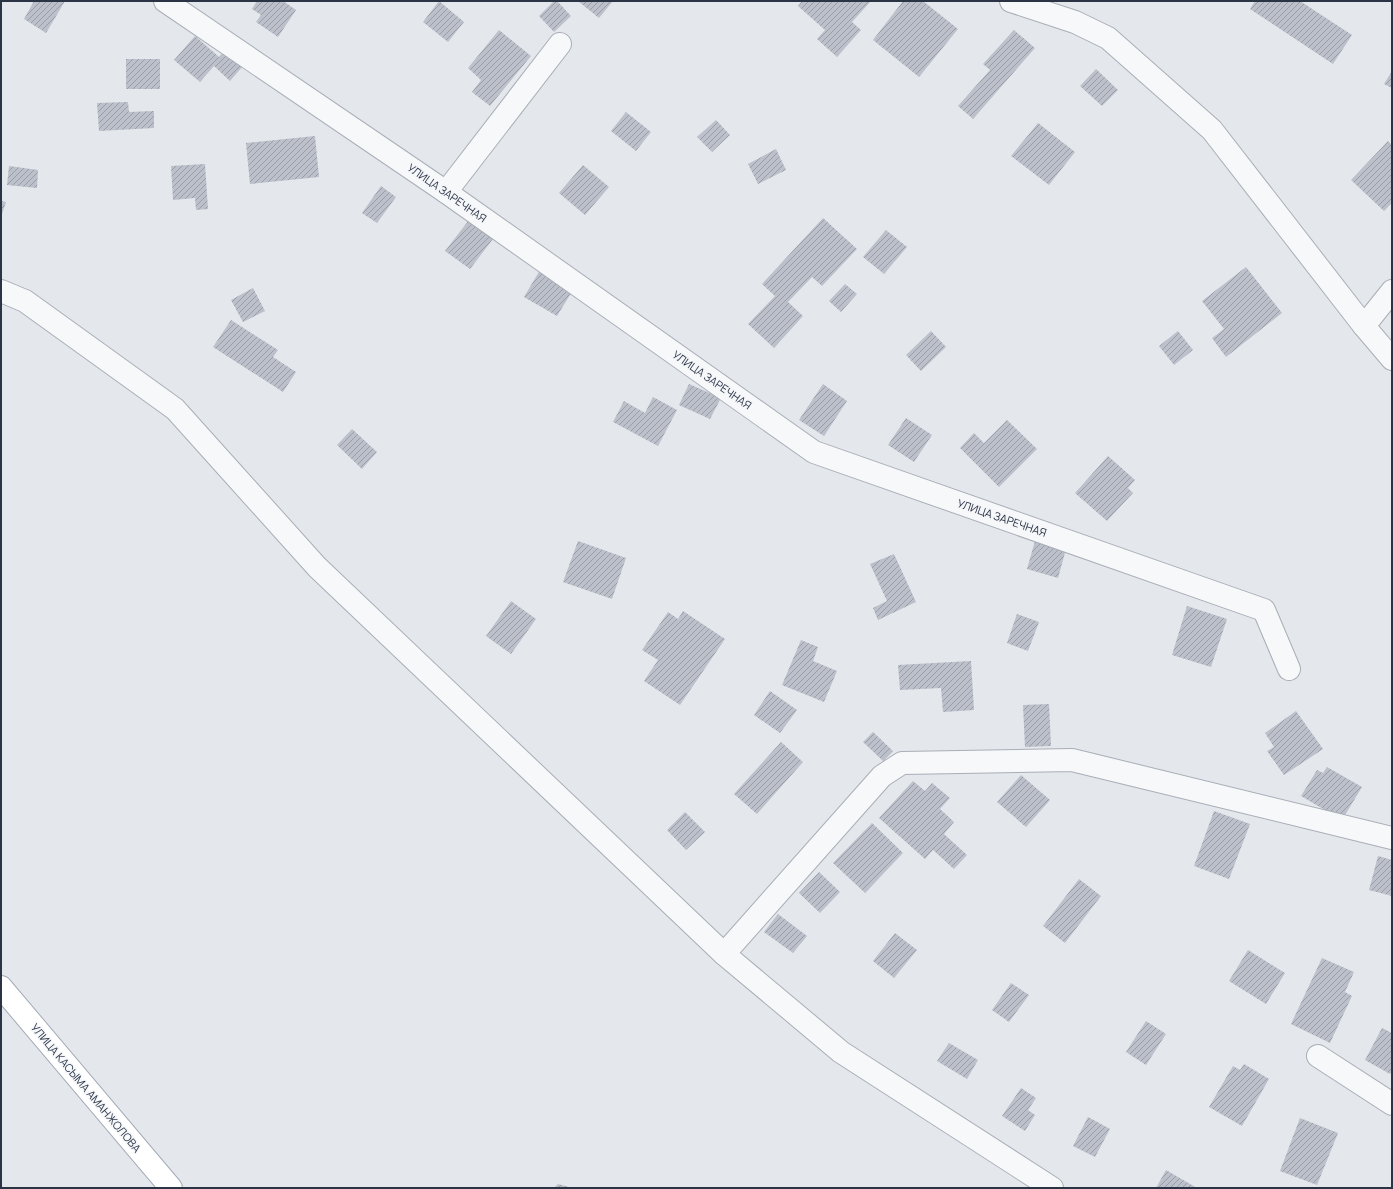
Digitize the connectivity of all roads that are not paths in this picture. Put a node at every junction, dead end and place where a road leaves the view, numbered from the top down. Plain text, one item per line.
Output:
1 (165, 1) edge
2 (1011, 1) edge
3 (560, 44) dead end
4 (446, 192) junction
5 (1, 291) edge
6 (1392, 291) edge
7 (1364, 326) junction
8 (1392, 359) edge
9 (1289, 669) dead end
10 (1392, 838) edge
11 (724, 954) junction
12 (1, 987) edge
13 (1318, 1056) dead end
14 (1392, 1104) edge
15 (171, 1188) edge
16 (1052, 1188) edge

1 - 4 street, УЛИЦА ЗАРЕЧНАЯ
2 - 7 street
3 - 4 street
4 - 9 street, УЛИЦА ЗАРЕЧНАЯ
5 - 11 street
6 - 7 street
7 - 8 street
10 - 11 street
11 - 16 street
12 - 15 main road, УЛИЦА КАСЫМА АМАНЖОЛОВА
13 - 14 street

